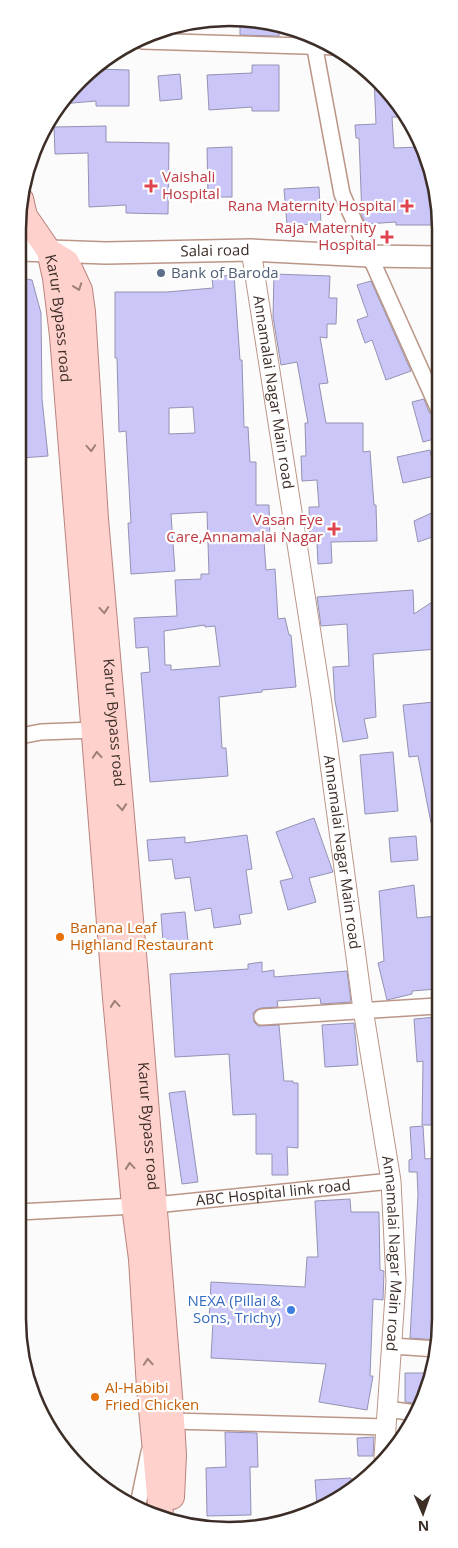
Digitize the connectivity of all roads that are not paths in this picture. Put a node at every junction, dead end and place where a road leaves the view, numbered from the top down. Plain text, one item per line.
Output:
1 (156, 40) edge
2 (307, 42) edge
3 (315, 45) edge
4 (27, 219) edge
5 (26, 250) edge
6 (251, 250) junction
7 (49, 251) junction
8 (369, 256) junction
9 (432, 257) edge
10 (432, 394) edge
11 (95, 730) junction
12 (26, 735) edge
13 (432, 1006) edge
14 (363, 1009) junction
15 (262, 1016) dead end
16 (391, 1181) junction
17 (145, 1206) junction
18 (26, 1212) edge
19 (392, 1346) junction
20 (429, 1349) edge
21 (408, 1414) edge
22 (387, 1418) junction
23 (163, 1424) junction
24 (385, 1449) edge
25 (139, 1501) edge
26 (161, 1510) edge
27 (170, 1513) edge

1 - 2 street
3 - 8 street
4 - 7 main road
5 - 7 main road, Salai road
6 - 7 main road, Salai road
6 - 8 main road, Salai road
6 - 14 street, Annamalai Nagar Main road
7 - 11 main road, Karur Bypass road
7 -> 17 main road, Karur Bypass road
8 - 9 main road, Salai road
8 - 10 street
11 - 12 street
17 -> 11 main road, Karur Bypass road
13 - 14 street
14 - 15 street
14 - 16 street, Annamalai Nagar Main road
16 - 17 street, ABC Hospital link road
16 - 19 street, Annamalai Nagar Main road
17 - 18 street, ABC Hospital link road
17 - 23 main road, Karur Bypass road
19 - 20 street
19 - 22 street, Annamalai Nagar Main road
21 - 22 street
22 - 23 street
22 - 24 street, Annamalai Nagar Main road
23 - 25 street
23 - 26 main road, Karur Bypass road
23 - 27 main road, Karur Bypass road

